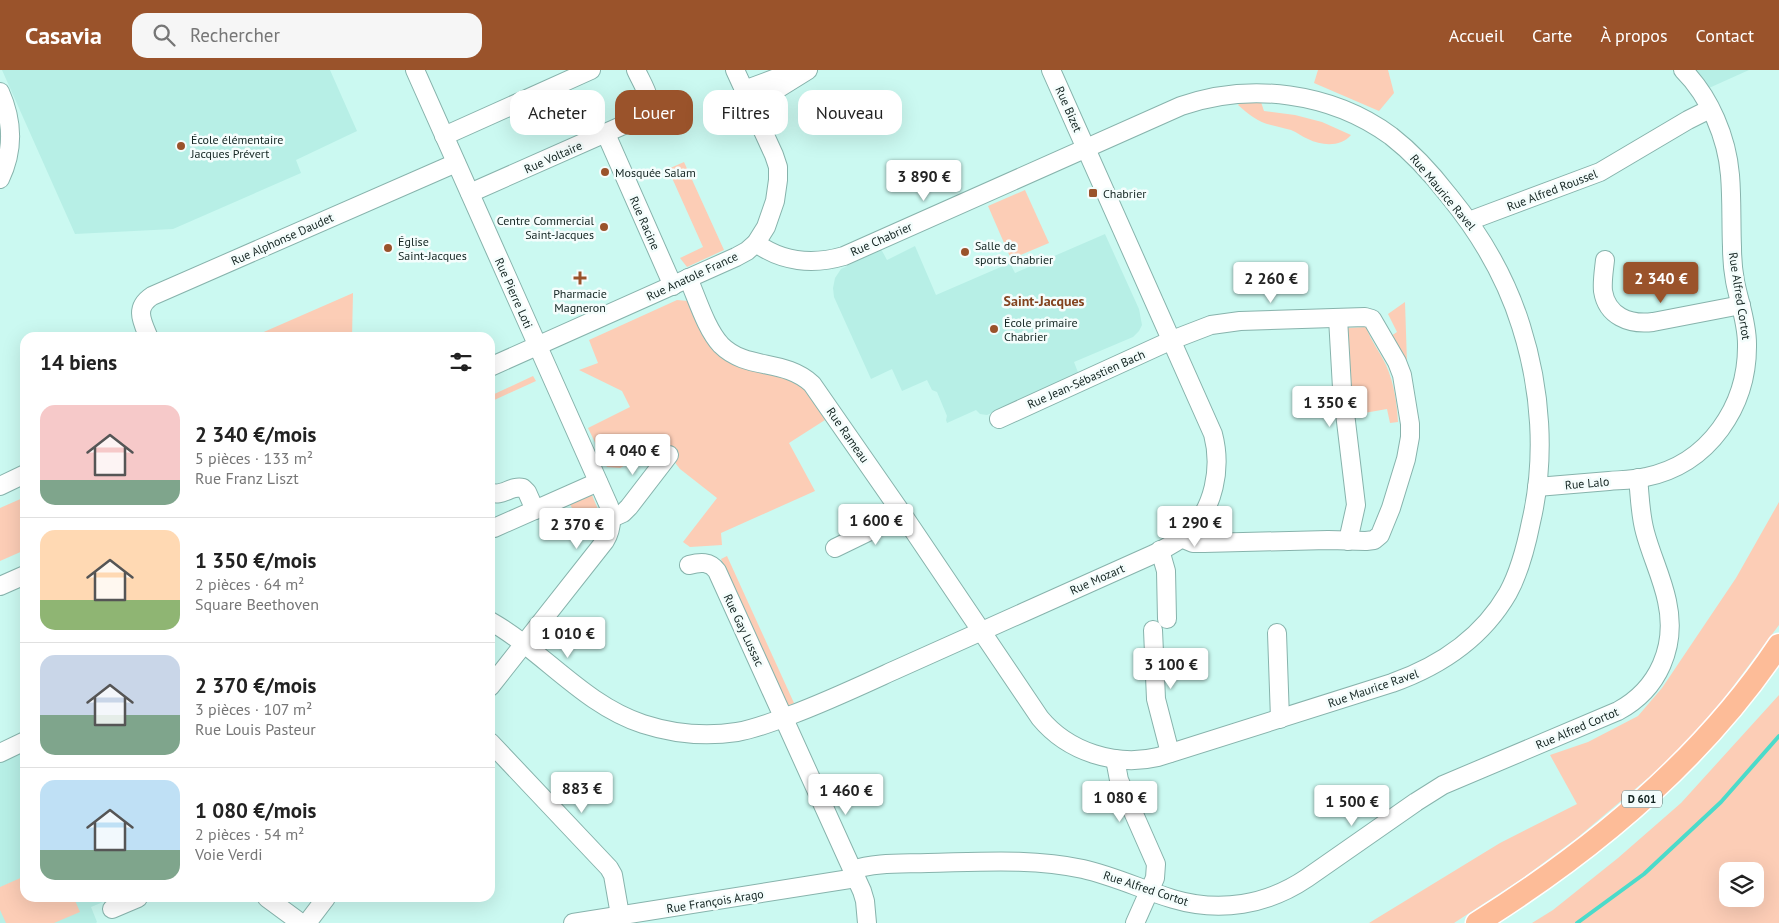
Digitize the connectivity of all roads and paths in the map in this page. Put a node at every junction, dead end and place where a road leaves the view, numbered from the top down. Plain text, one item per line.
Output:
1 (415, 70) edge
2 (592, 70) edge
3 (636, 70) edge
4 (735, 70) edge
5 (797, 70) edge
6 (808, 70) edge
7 (1051, 70) edge
8 (1683, 70) edge
9 (744, 90) edge
10 (759, 90) edge
11 (775, 90) edge
12 (0, 92) edge
13 (1710, 109) junction
14 (606, 134) junction
15 (764, 135) edge
16 (444, 136) junction
17 (1086, 148) junction
18 (456, 162) junction
19 (1, 172) edge
20 (470, 193) junction
21 (1468, 221) junction
22 (756, 243) junction
23 (1605, 260) dead end
24 (681, 282) junction
25 (1741, 306) junction
26 (1338, 318) junction
27 (147, 332) edge
28 (1172, 340) junction
29 (538, 346) junction
30 (495, 365) edge
31 (999, 419) dead end
32 (669, 455) dead end
33 (20, 476) edge
34 (1638, 478) junction
35 (598, 482) junction
36 (0, 486) edge
37 (1537, 487) junction
38 (495, 493) edge
39 (535, 510) junction
40 (903, 515) junction
41 (612, 518) junction
42 (495, 528) edge
43 (1181, 538) junction
44 (1348, 541) junction
45 (835, 548) dead end
46 (1160, 550) junction
47 (689, 565) dead end
48 (20, 577) edge
49 (0, 586) edge
50 (1167, 619) dead end
51 (495, 625) edge
52 (1153, 630) dead end
53 (982, 631) junction
54 (1277, 633) dead end
55 (524, 645) junction
56 (1779, 645) edge
57 (1779, 665) edge
58 (495, 681) edge
59 (784, 718) junction
60 (1280, 719) junction
61 (20, 744) edge
62 (495, 747) edge
63 (0, 752) edge
64 (1170, 754) junction
65 (1115, 759) junction
66 (854, 874) junction
67 (1150, 891) junction
68 (129, 902) edge
69 (272, 902) edge
70 (323, 902) edge
71 (112, 909) dead end
72 (620, 916) junction
73 (301, 923) edge
74 (307, 923) edge
75 (573, 923) edge
76 (867, 923) edge
77 (1135, 923) edge
78 (1477, 923) edge
79 (1498, 923) edge

1 - 16 street, Rue Pierre Loti
2 - 16 street
3 - 14 street, Rue Voltaire
4 - 9 street, Rue Anatole France
5 - 10 street
6 - 11 street
7 - 17 street, Rue Bizet
8 - 13 street, Rue Alfred Cortot
12 - 19 street
13 - 21 street, Rue Alfred Roussel
13 - 25 street, Rue Alfred Cortot
14 - 20 street, Rue Voltaire
14 - 24 street, Rue Racine
15 - 22 street, Rue Anatole France
16 - 18 street, Rue Pierre Loti
17 - 21 street, Rue Maurice Ravel
17 - 22 street, Rue Chabrier
17 - 28 street, Rue Mozart
18 - 20 street, Rue Pierre Loti
18 - 27 street, Rue Alphonse Daudet
20 - 29 street, Rue Pierre Loti
21 - 37 street, Rue Maurice Ravel
22 - 24 street, Rue Anatole France
23 - 25 street
24 - 29 street, Rue Anatole France
24 - 40 street, Rue Rameau
25 - 34 street, Rue Alfred Cortot
26 - 28 street, Rue Jean-Sébastien Bach
26 - 44 street
26 - 44 street, Rue Jean-Sébastien Bach
28 - 31 street, Rue Jean-Sébastien Bach
28 - 43 street, Rue Mozart
29 - 30 street, Rue Anatole France
29 - 35 street, Rue Pierre Loti
32 - 41 street
33 - 36 street
34 - 37 street, Rue Lalo
34 - 67 street, Rue Alfred Cortot
35 - 39 street
35 - 41 street, Rue Pierre Loti
37 - 60 street, Rue Maurice Ravel
38 - 39 street
39 - 42 street
40 - 45 street
40 - 53 street, Rue Rameau
41 - 55 street
43 - 44 street
43 - 46 street, Rue Mozart
46 - 50 street
46 - 53 street, Rue Mozart
47 - 59 street, Rue Gay Lussac
48 - 49 street
51 - 55 street, Rue Mozart
52 - 64 street
53 - 59 street, Rue Mozart
53 - 65 street, Rue Maurice Ravel
54 - 60 street
55 - 58 street
55 - 59 street, Rue Mozart
56 - 78 main road, D 601
57 - 79 main road, D 601
59 - 66 street, Rue Gay Lussac
60 - 64 street, Rue Maurice Ravel
61 - 63 street
62 - 72 street
64 - 65 street, Rue Maurice Ravel
65 - 67 street
66 - 67 street, Rue Alfred Cortot
66 - 72 street, Rue François Arago
66 - 76 street, Rue Gay Lussac
67 - 77 street
68 - 71 street
69 - 73 street
70 - 74 street
72 - 75 street, Rue François Arago

